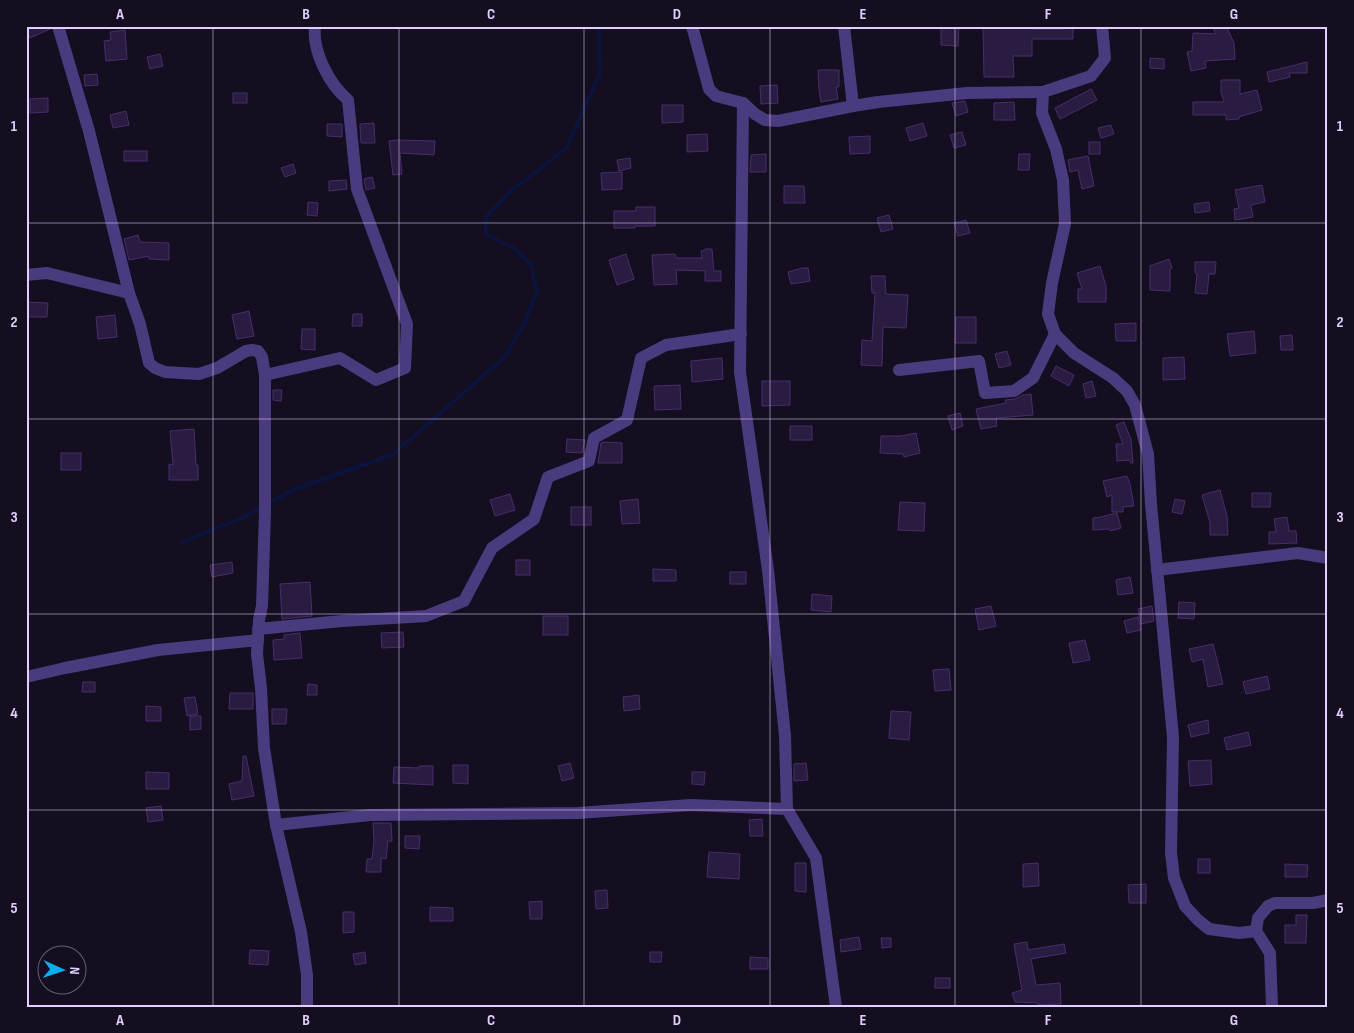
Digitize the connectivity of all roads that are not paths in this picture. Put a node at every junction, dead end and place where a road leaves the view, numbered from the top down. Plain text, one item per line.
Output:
1 (58, 26) edge
2 (315, 26) edge
3 (692, 26) edge
4 (844, 26) edge
5 (1102, 26) edge
6 (1043, 92) junction
7 (743, 103) junction
8 (853, 106) junction
9 (26, 274) edge
10 (129, 293) junction
11 (741, 334) junction
12 (1055, 334) junction
13 (899, 370) dead end
14 (265, 375) junction
15 (1328, 558) edge
16 (1157, 570) junction
17 (258, 635) junction
18 (26, 677) edge
19 (787, 809) junction
20 (276, 825) junction
21 (1328, 900) edge
22 (1256, 931) junction
23 (307, 1007) edge
24 (836, 1007) edge
25 (1272, 1007) edge

1 - 10 street
2 - 14 street
3 - 7 street
4 - 8 street
5 - 6 street
6 - 8 street
6 - 12 street
7 - 8 street
7 - 11 street
9 - 10 street
10 - 14 street
11 - 17 street
11 - 19 street
12 - 13 street
12 - 16 street
14 - 17 street
15 - 16 street
16 - 22 street
17 - 18 street
17 - 20 street
19 - 20 street
19 - 24 street
20 - 23 street
21 - 22 street
22 - 25 street

